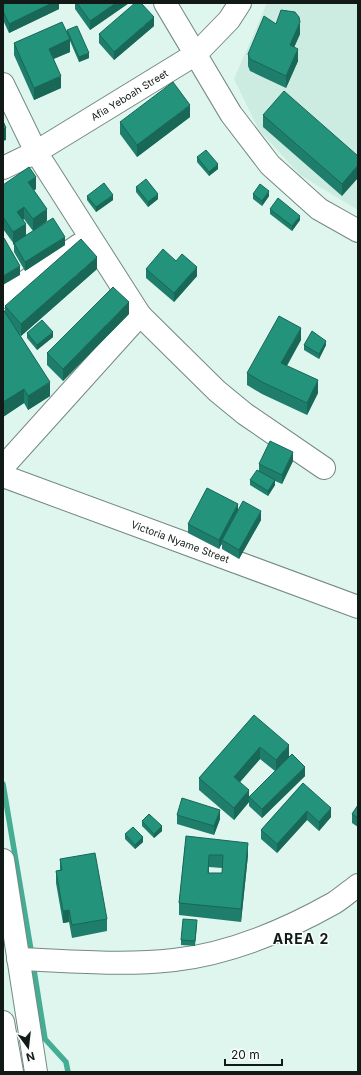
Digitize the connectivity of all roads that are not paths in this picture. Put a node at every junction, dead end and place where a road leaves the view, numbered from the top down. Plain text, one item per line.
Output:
1 (165, 3) edge
2 (240, 3) edge
3 (196, 54) junction
4 (3, 84) edge
5 (36, 152) junction
6 (3, 168) edge
7 (358, 231) edge
8 (90, 238) junction
9 (3, 297) edge
10 (140, 315) junction
11 (3, 467) edge
12 (324, 468) dead end
13 (3, 476) edge
14 (358, 607) edge
15 (3, 860) edge
16 (358, 885) edge
17 (18, 960) junction
18 (3, 1022) edge
19 (12, 1072) edge
20 (36, 1072) edge

1 - 3 street
2 - 3 street, Afia Yeboah Street
3 - 5 street, Afia Yeboah Street
3 - 7 street
4 - 5 street
5 - 6 street, Afia Yeboah Street
5 - 8 street
8 - 9 street
8 - 10 street
10 - 11 street
10 - 12 street
13 - 14 street, Victoria Nyame Street
15 - 17 street
16 - 17 street
17 - 20 street
18 - 19 street

